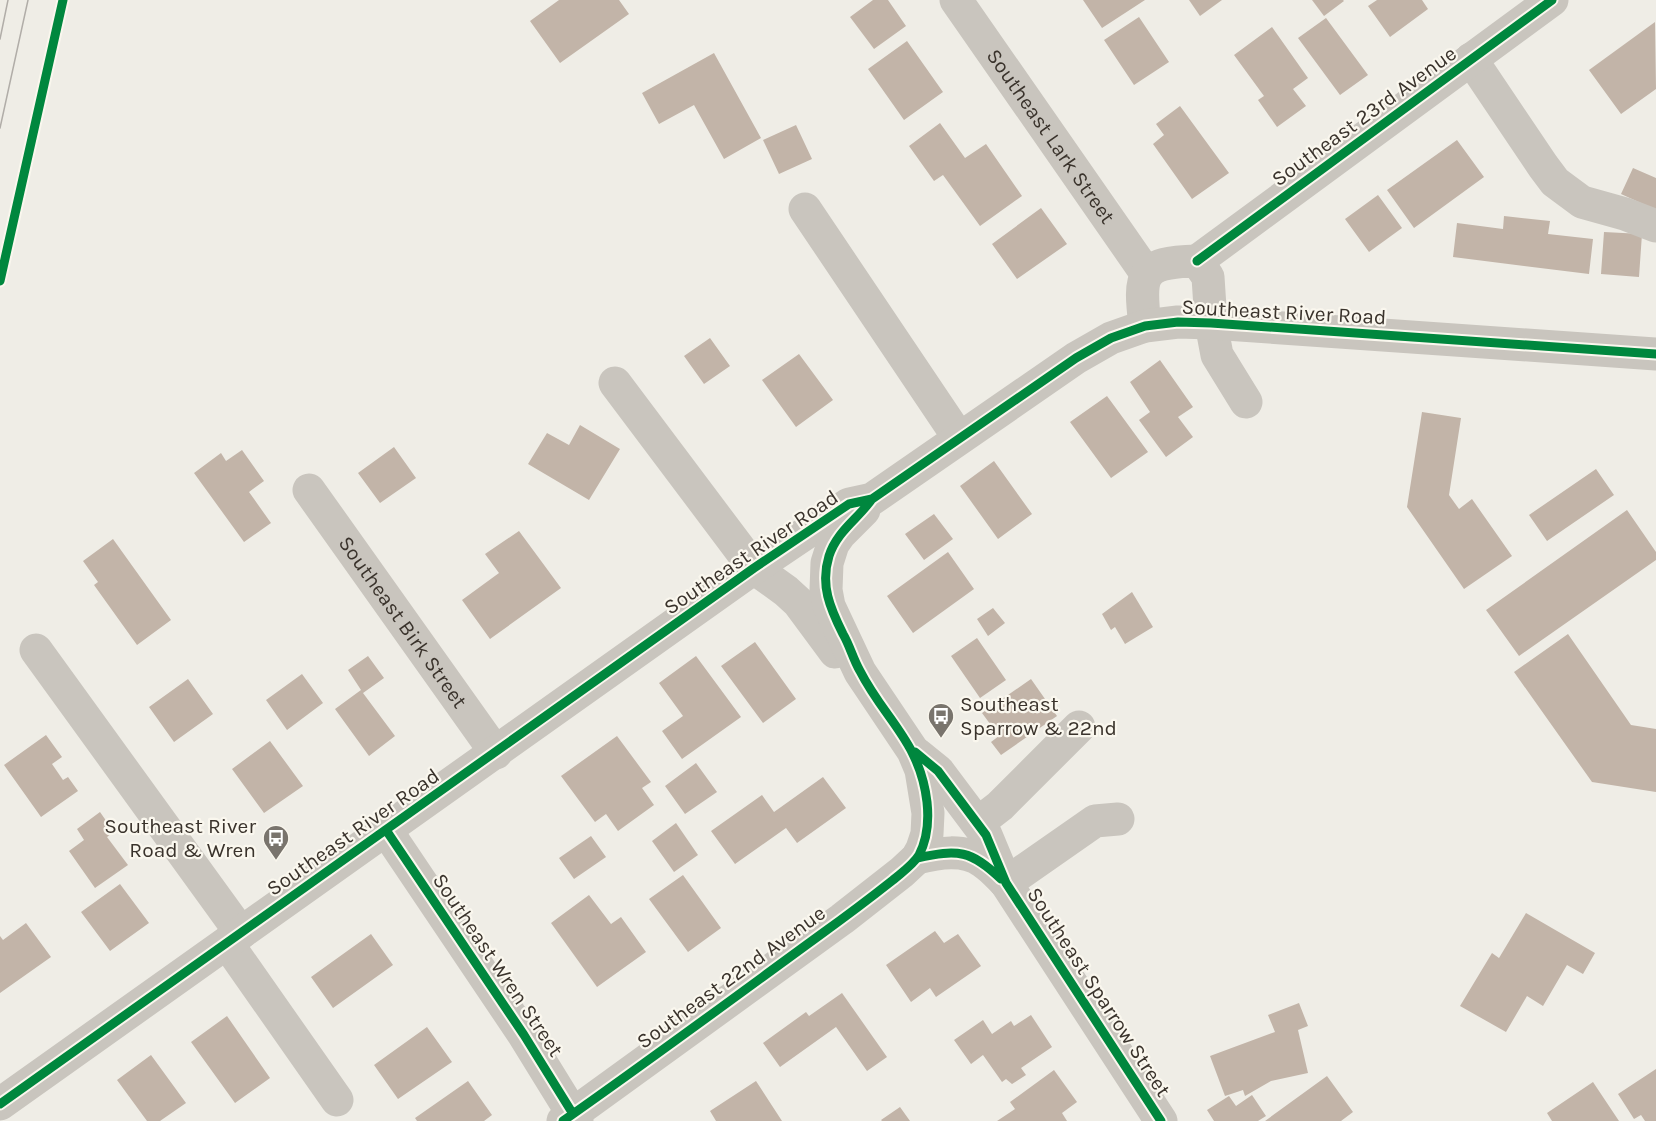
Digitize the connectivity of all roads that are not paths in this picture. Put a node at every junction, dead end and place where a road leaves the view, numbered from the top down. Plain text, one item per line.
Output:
1 (956, 0) edge
2 (1552, 0) edge
3 (1471, 59) junction
4 (805, 209) dead end
5 (1656, 226) edge
6 (1197, 261) junction
7 (1146, 273) junction
8 (1211, 323) junction
9 (1145, 326) junction
10 (1656, 354) edge
11 (615, 383) dead end
12 (1246, 402) dead end
13 (958, 438) junction
14 (309, 490) dead end
15 (872, 499) junction
16 (754, 568) junction
17 (36, 650) dead end
18 (860, 672) junction
19 (1079, 727) dead end
20 (913, 751) junction
21 (496, 753) junction
22 (1118, 819) dead end
23 (978, 823) junction
24 (386, 830) junction
25 (917, 858) junction
26 (1006, 883) junction
27 (234, 938) junction
28 (337, 1100) dead end
29 (0, 1104) edge
30 (571, 1119) edge
31 (1161, 1121) edge

1 - 7 street, Southeast Lark Street
2 - 3 street, Southeast 23rd Avenue
3 - 5 street
3 - 6 street, Southeast 23rd Avenue
4 - 13 street
6 - 7 street
6 - 8 street
7 - 9 street
8 - 9 street, Southeast River Road
8 - 10 street, Southeast River Road
8 - 12 street
9 - 13 street, Southeast River Road
11 - 16 street
13 - 15 street, Southeast River Road
14 - 21 street, Southeast Birk Street
15 - 16 street, Southeast River Road
15 - 18 street, Southeast Sparrow Street
16 - 18 street
16 - 21 street, Southeast River Road
17 - 27 street
18 - 20 street, Southeast Sparrow Street
19 - 23 street
20 - 23 street, Southeast Sparrow Street
20 - 25 street, Southeast Sparrow Street
21 - 24 street, Southeast River Road
22 - 26 street
23 - 26 street, Southeast Sparrow Street
24 - 27 street, Southeast River Road
24 - 30 street, Southeast Wren Street
25 - 26 street, Southeast Sparrow Street
25 - 30 street, Southeast 22nd Avenue
26 - 31 street, Southeast Sparrow Street
27 - 28 street
27 - 29 street, Southeast River Road

